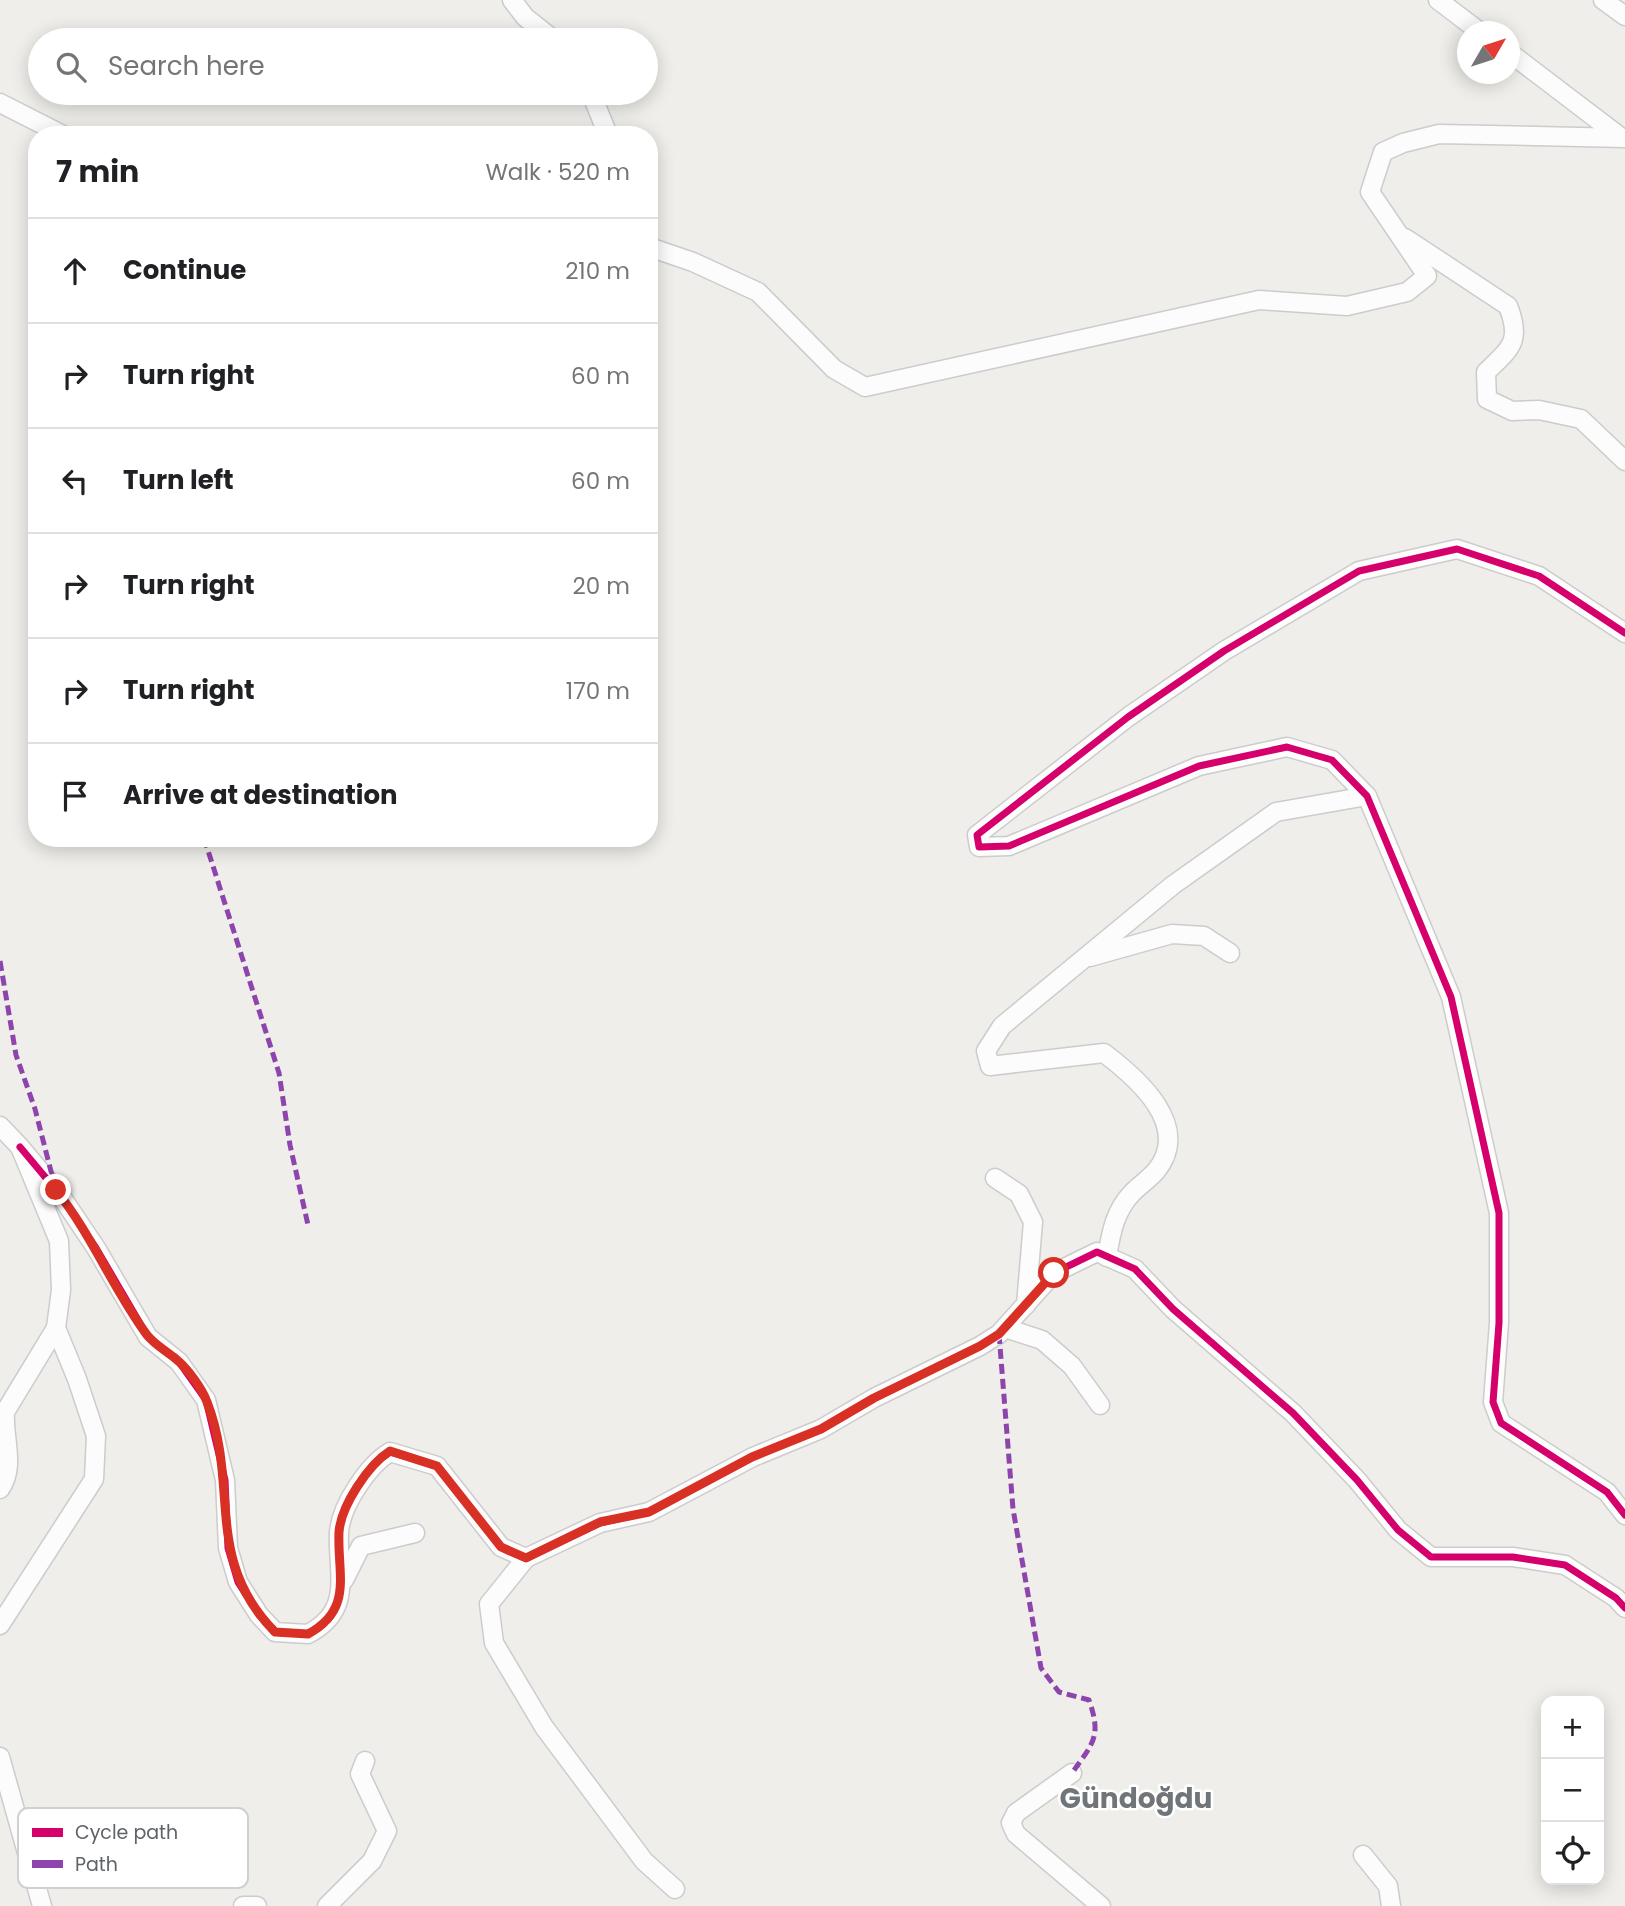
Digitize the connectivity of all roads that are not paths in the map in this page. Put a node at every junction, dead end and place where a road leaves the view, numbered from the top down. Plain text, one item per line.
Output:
1 (512, 0) edge
2 (1438, 0) edge
3 (1603, 0) edge
4 (1625, 16) edge
5 (1466, 21) edge
6 (540, 28) edge
7 (1520, 60) edge
8 (0, 103) edge
9 (597, 105) edge
10 (45, 126) edge
11 (605, 126) edge
12 (1622, 137) edge
13 (1399, 234) junction
14 (658, 250) edge
15 (1625, 461) edge
16 (1625, 633) edge
17 (1367, 796) junction
18 (1230, 953) dead end
19 (1083, 959) junction
20 (0, 1126) edge
21 (20, 1147) junction
22 (995, 1178) dead end
23 (1107, 1256) junction
24 (1026, 1305) junction
25 (56, 1328) junction
26 (1005, 1328) junction
27 (1100, 1405) dead end
28 (0, 1489) edge
29 (1625, 1515) edge
30 (415, 1533) dead end
31 (526, 1558) junction
32 (340, 1589) junction
33 (1625, 1608) edge
34 (0, 1625) edge
35 (0, 1756) edge
36 (365, 1761) dead end
37 (1072, 1773) dead end
38 (18, 1822) edge
39 (1363, 1855) dead end
40 (36, 1888) edge
41 (674, 1889) dead end
42 (41, 1906) edge
43 (243, 1906) edge
44 (257, 1906) edge
45 (327, 1906) edge
46 (1101, 1906) edge
47 (1391, 1906) edge

1 - 6 street
2 - 5 street
3 - 4 street
7 - 12 street
8 - 10 street
9 - 11 street
12 - 13 street
13 - 14 street
13 - 15 street
16 - 17 street
17 - 19 street
17 - 29 street
18 - 19 street
19 - 23 street
20 - 21 street
21 - 25 street
21 - 32 street
22 - 24 street
23 - 24 street
23 - 33 street
24 - 26 street
25 - 28 street
25 - 34 street
26 - 27 street
26 - 31 street
30 - 32 street
31 - 32 street
31 - 41 street
35 - 38 street
36 - 45 street
37 - 46 street
39 - 47 street
40 - 42 street
43 - 44 street

